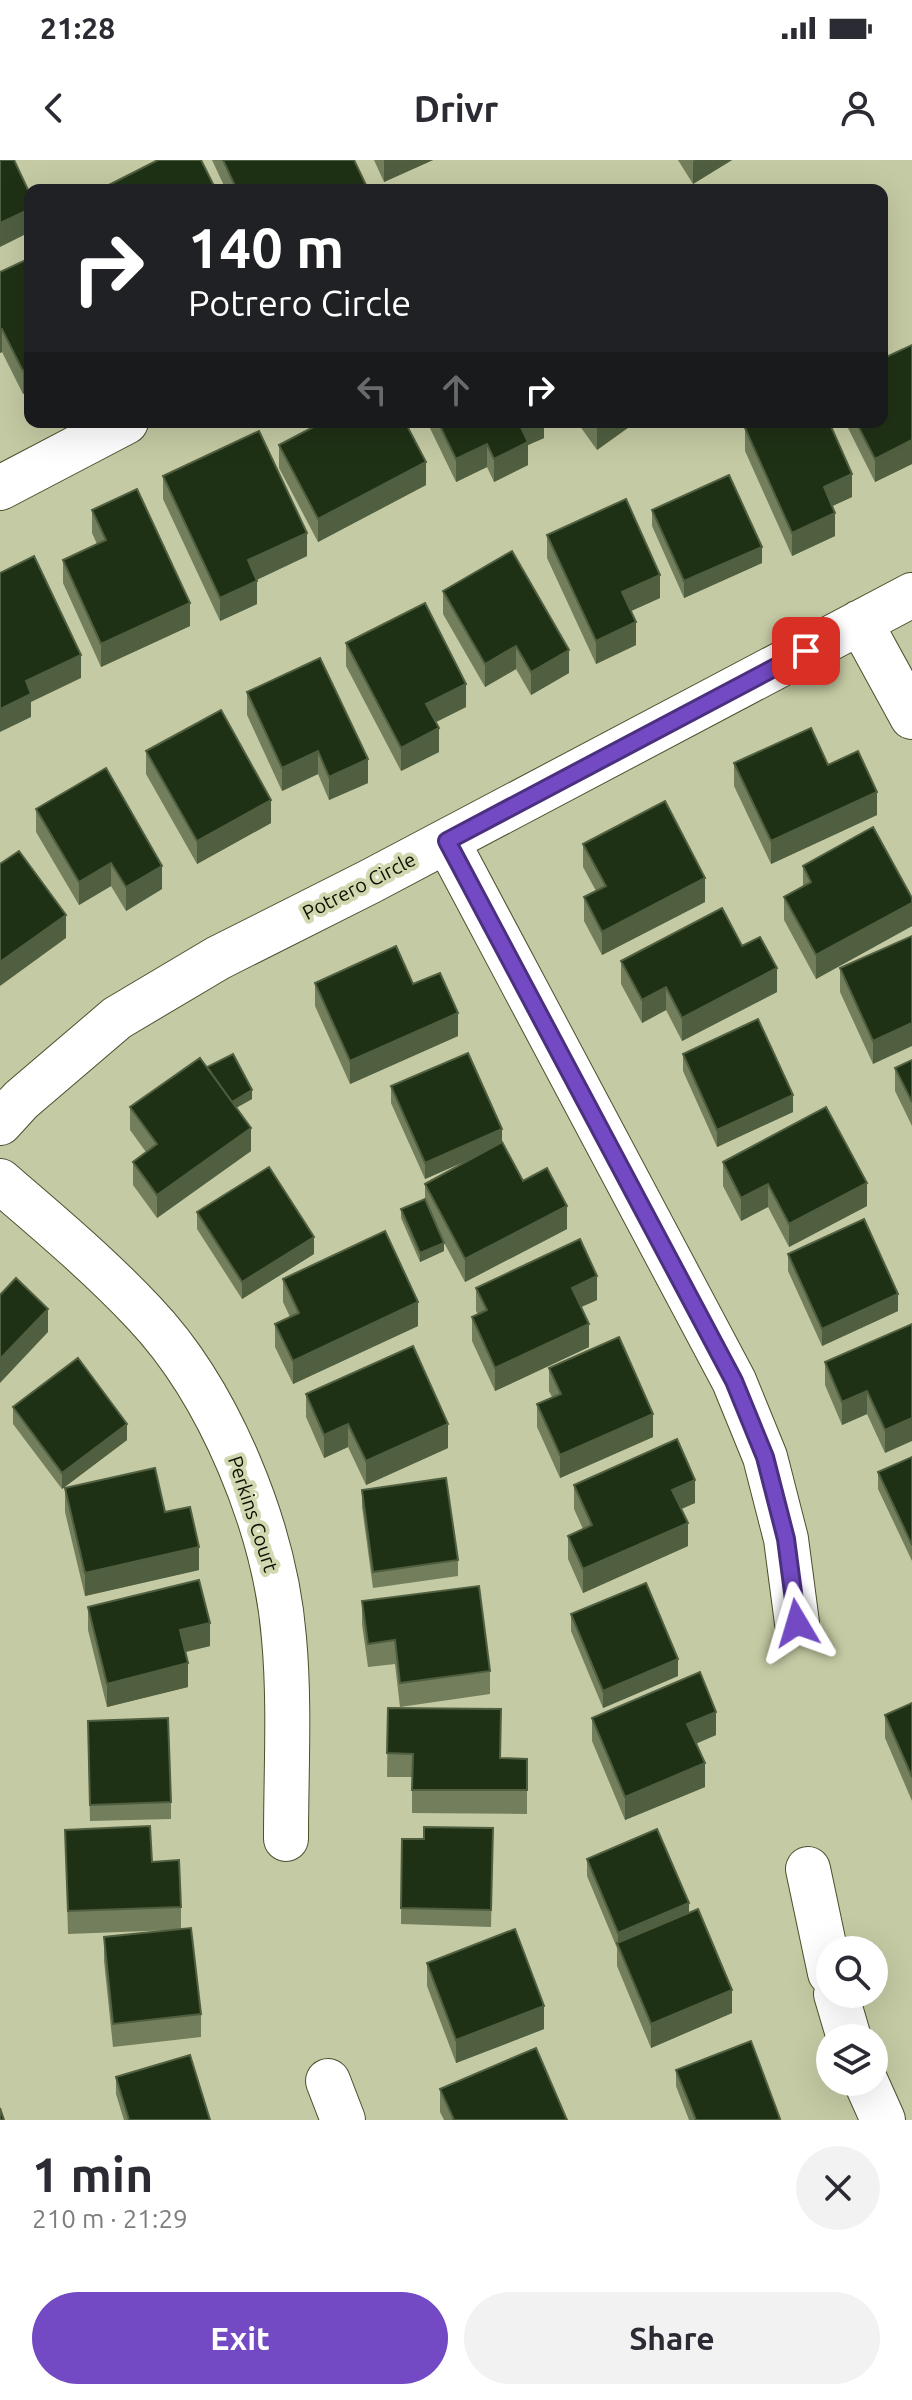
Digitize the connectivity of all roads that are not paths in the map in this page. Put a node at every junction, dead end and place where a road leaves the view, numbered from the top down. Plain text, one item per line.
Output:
1 (115, 428) edge
2 (0, 488) edge
3 (912, 595) edge
4 (860, 622) junction
5 (912, 717) edge
6 (447, 841) junction
7 (0, 1123) edge
8 (0, 1181) edge
9 (797, 1623) dead end
10 (286, 1839) dead end
11 (808, 1869) dead end
12 (822, 1936) edge
13 (872, 2096) edge
14 (883, 2120) edge

1 - 2 street
3 - 4 street, Potrero Circle
4 - 5 street
4 - 6 street, Potrero Circle
6 - 7 street, Potrero Circle
6 - 9 street
8 - 10 street, Perkins Court
11 - 12 street
13 - 14 street

